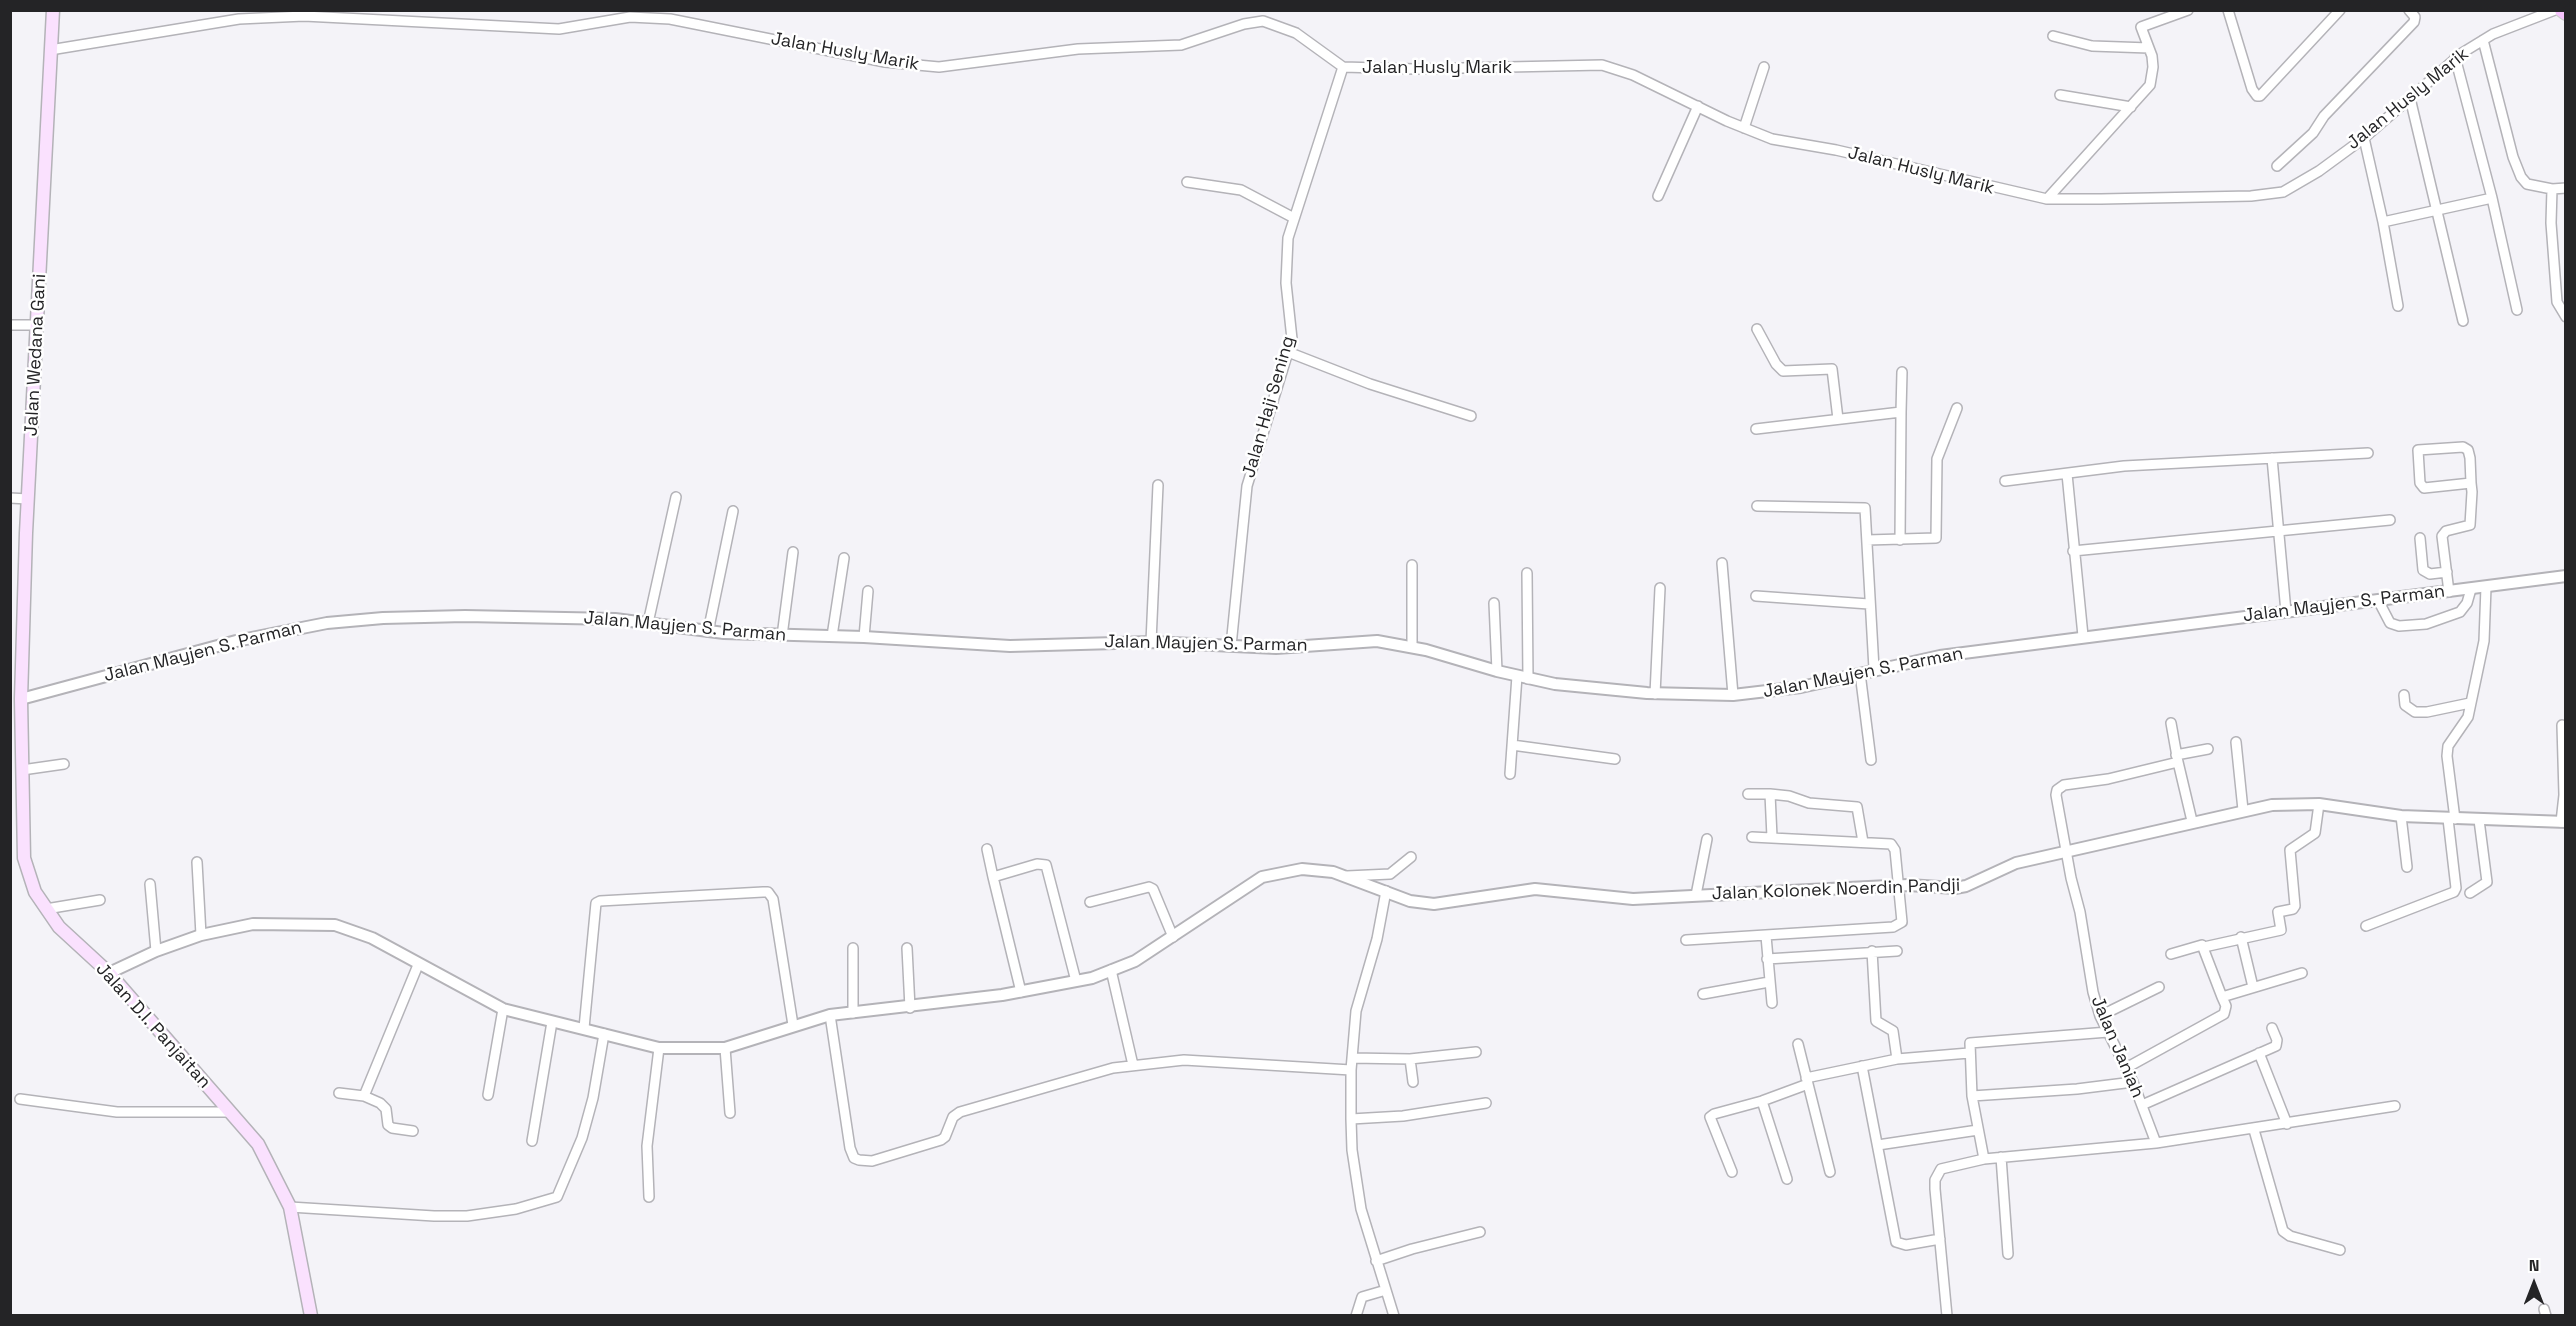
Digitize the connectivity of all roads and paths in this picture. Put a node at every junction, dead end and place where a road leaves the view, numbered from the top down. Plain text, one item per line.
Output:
1 (53, 10) edge
2 (2188, 10) edge
3 (2228, 10) edge
4 (2340, 10) edge
5 (2409, 10) edge
6 (2555, 10) edge
7 (2141, 15) dead end
8 (2141, 27) junction
9 (2053, 36) dead end
10 (2483, 40) junction
11 (2149, 48) junction
12 (50, 50) junction
13 (2455, 57) junction
14 (1343, 67) junction
15 (1764, 67) dead end
16 (2060, 95) dead end
17 (2410, 98) junction
18 (1698, 106) junction
19 (2131, 107) junction
20 (1744, 128) junction
21 (2364, 138) junction
22 (2277, 166) dead end
23 (1187, 182) dead end
24 (2565, 188) edge
25 (2552, 189) junction
26 (1658, 196) dead end
27 (2492, 198) junction
28 (2047, 199) junction
29 (2438, 211) junction
30 (1294, 218) junction
31 (2383, 222) junction
32 (2398, 306) dead end
33 (2517, 310) dead end
34 (2565, 317) edge
35 (2463, 321) dead end
36 (10, 325) edge
37 (37, 326) junction
38 (1757, 329) dead end
39 (1288, 352) junction
40 (1902, 372) dead end
41 (1957, 408) dead end
42 (1901, 412) junction
43 (1471, 416) dead end
44 (1838, 419) junction
45 (1756, 429) dead end
46 (2368, 453) dead end
47 (2272, 458) junction
48 (2067, 474) junction
49 (2005, 481) dead end
50 (2471, 483) junction
51 (1158, 485) dead end
52 (676, 497) dead end
53 (10, 498) edge
54 (28, 499) junction
55 (1757, 506) dead end
56 (733, 511) dead end
57 (2390, 520) dead end
58 (2279, 531) junction
59 (2420, 538) dead end
60 (1867, 540) junction
61 (1900, 540) junction
62 (2073, 551) junction
63 (793, 552) dead end
64 (844, 558) dead end
65 (1722, 563) dead end
66 (1412, 566) dead end
67 (2447, 572) junction
68 (1527, 573) dead end
69 (2565, 576) edge
70 (2486, 587) junction
71 (1660, 588) dead end
72 (2471, 589) junction
73 (868, 591) dead end
74 (2449, 592) junction
75 (1756, 596) dead end
76 (2378, 600) junction
77 (1494, 603) dead end
78 (1869, 604) junction
79 (2286, 612) junction
80 (648, 623) junction
81 (708, 632) junction
82 (782, 636) junction
83 (832, 636) junction
84 (2083, 636) junction
85 (864, 637) junction
86 (1151, 642) junction
87 (1231, 646) junction
88 (1412, 647) junction
89 (1874, 669) junction
90 (1497, 671) junction
91 (1860, 673) junction
92 (1523, 677) junction
93 (1655, 694) junction
94 (1733, 695) junction
95 (2404, 695) dead end
96 (16, 696) edge
97 (2470, 703) junction
98 (2171, 723) dead end
99 (2562, 725) dead end
100 (2236, 742) dead end
101 (1512, 745) junction
102 (2208, 748) dead end
103 (2177, 758) junction
104 (1615, 759) dead end
105 (1871, 760) dead end
106 (64, 764) dead end
107 (22, 770) junction
108 (1510, 774) dead end
109 (1748, 794) dead end
110 (1770, 794) junction
111 (2319, 804) junction
112 (2244, 810) junction
113 (2401, 816) junction
114 (2452, 819) junction
115 (2479, 820) junction
116 (2192, 821) junction
117 (2564, 822) edge
118 (1752, 837) dead end
119 (1772, 837) junction
120 (1707, 839) dead end
121 (1863, 842) junction
122 (987, 849) dead end
123 (2067, 853) junction
124 (1411, 857) dead end
125 (196, 862) dead end
126 (2407, 867) dead end
127 (1345, 876) junction
128 (993, 877) junction
129 (150, 884) dead end
130 (1897, 886) junction
131 (1386, 891) junction
132 (2470, 893) dead end
133 (1696, 895) junction
134 (100, 900) dead end
135 (1090, 902) dead end
136 (45, 909) junction
137 (2366, 926) dead end
138 (201, 935) junction
139 (1766, 936) junction
140 (1173, 937) junction
141 (2241, 938) junction
142 (1686, 940) dead end
143 (2204, 947) junction
144 (853, 948) dead end
145 (907, 948) dead end
146 (156, 951) junction
147 (1872, 951) junction
148 (1897, 951) dead end
149 (2171, 954) dead end
150 (1767, 959) junction
151 (418, 964) junction
152 (1111, 970) junction
153 (109, 973) junction
154 (2302, 973) dead end
155 (1076, 981) junction
156 (1769, 982) junction
157 (2159, 987) dead end
158 (2253, 987) junction
159 (1021, 992) junction
160 (1703, 994) dead end
161 (2222, 997) junction
162 (1772, 1003) dead end
163 (910, 1008) junction
164 (503, 1009) junction
165 (853, 1012) junction
166 (830, 1015) junction
167 (2100, 1016) junction
168 (552, 1022) junction
169 (793, 1025) junction
170 (584, 1028) junction
171 (2272, 1028) dead end
172 (2108, 1032) junction
173 (604, 1034) junction
174 (1798, 1044) dead end
175 (659, 1048) junction
176 (725, 1048) junction
177 (1476, 1052) dead end
178 (1970, 1053) junction
179 (2259, 1053) junction
180 (1352, 1058) junction
181 (1410, 1059) junction
182 (1897, 1059) junction
183 (1133, 1065) junction
184 (1862, 1066) junction
185 (2126, 1068) junction
186 (1351, 1070) junction
187 (1807, 1081) junction
188 (1413, 1082) dead end
189 (2133, 1082) junction
190 (339, 1092) dead end
191 (488, 1095) dead end
192 (364, 1096) junction
193 (1972, 1096) junction
194 (20, 1099) dead end
195 (1762, 1101) junction
196 (1486, 1103) dead end
197 (2142, 1105) junction
198 (2395, 1106) dead end
199 (229, 1112) junction
200 (730, 1113) dead end
201 (1351, 1119) junction
202 (2287, 1124) junction
203 (1978, 1130) junction
204 (2253, 1130) junction
205 (413, 1131) dead end
206 (532, 1141) dead end
207 (2156, 1143) junction
208 (1878, 1145) junction
209 (2001, 1157) junction
210 (1983, 1159) junction
211 (1732, 1172) dead end
212 (1830, 1172) dead end
213 (1787, 1179) dead end
214 (650, 1197) dead end
215 (290, 1207) junction
216 (1480, 1232) dead end
217 (1940, 1239) junction
218 (2340, 1250) dead end
219 (2008, 1254) dead end
220 (1376, 1262) junction
221 (1386, 1290) junction
222 (311, 1316) edge
223 (1356, 1316) edge
224 (1394, 1316) edge
225 (1947, 1316) edge

1 - 12 main road, Jalan Wedana Gani
2 - 8 street
3 - 4 street
5 - 22 street
6 - 10 street, Jalan Husly Marik
7 - 8 street
8 - 11 street
9 - 11 street
10 - 13 street, Jalan Husly Marik
10 - 25 street
11 - 19 street
12 - 14 street, Jalan Husly Marik
12 - 37 main road, Jalan Wedana Gani
13 - 17 street, Jalan Husly Marik
13 - 27 street
14 - 18 street, Jalan Husly Marik
14 - 30 street, Jalan Haji Sening
15 - 20 street
16 - 19 street
17 - 21 street, Jalan Husly Marik
17 - 29 street
18 - 20 street, Jalan Husly Marik
18 - 26 street
19 - 28 street
20 - 28 street, Jalan Husly Marik
21 - 28 street, Jalan Husly Marik
21 - 31 street
23 - 30 street
24 - 25 street
25 - 34 street
27 - 29 street
27 - 33 street
29 - 31 street
29 - 35 street
30 - 39 street, Jalan Haji Sening
31 - 32 street
36 - 37 street
37 - 54 main road, Jalan Wedana Gani
38 - 44 street
39 - 43 street
39 - 87 street, Jalan Haji Sening
40 - 42 street
41 - 61 street
42 - 44 street
42 - 61 street
44 - 45 street
46 - 47 street
47 - 48 street
47 - 58 street
48 - 49 street
48 - 62 street
50 - 50 street
50 - 67 street
51 - 86 street
52 - 80 street
53 - 54 street
54 - 96 main road, Jalan Wedana Gani
55 - 60 street
56 - 81 street
57 - 58 street
58 - 62 street
58 - 79 street
59 - 67 street
60 - 61 street
60 - 78 street
62 - 84 street
63 - 82 street
64 - 83 street
65 - 94 street
66 - 88 street
67 - 74 street
68 - 92 street
69 - 70 street, Jalan Mayjen S. Parman
70 - 72 street, Jalan Mayjen S. Parman
70 - 97 street
71 - 93 street
72 - 74 street, Jalan Mayjen S. Parman
72 - 76 street
73 - 85 street
74 - 76 street, Jalan Mayjen S. Parman
75 - 78 street
76 - 79 street, Jalan Mayjen S. Parman
77 - 90 street
78 - 89 street
79 - 84 street, Jalan Mayjen S. Parman
80 - 81 street, Jalan Mayjen S. Parman
80 - 96 street, Jalan Mayjen S. Parman
81 - 82 street, Jalan Mayjen S. Parman
82 - 83 street, Jalan Mayjen S. Parman
83 - 85 street, Jalan Mayjen S. Parman
84 - 89 street, Jalan Mayjen S. Parman
85 - 86 street, Jalan Mayjen S. Parman
86 - 87 street, Jalan Mayjen S. Parman
87 - 88 street, Jalan Mayjen S. Parman
88 - 90 street, Jalan Mayjen S. Parman
89 - 91 street, Jalan Mayjen S. Parman
90 - 92 street, Jalan Mayjen S. Parman
91 - 94 street, Jalan Mayjen S. Parman
91 - 105 street
92 - 93 street, Jalan Mayjen S. Parman
92 - 101 street
93 - 94 street, Jalan Mayjen S. Parman
95 - 97 street
96 - 107 main road, Jalan D.I. Panjaitan
97 - 114 street
98 - 103 street
99 - 117 street
100 - 112 street
101 - 104 street
101 - 108 street
102 - 103 street
103 - 116 street
103 - 123 street, Jalan Janiah
106 - 107 street
107 - 136 main road, Jalan D.I. Panjaitan
109 - 110 street
110 - 119 street
110 - 121 street
111 - 112 street, Jalan Kolonek Noerdin Pandji
111 - 113 street, Jalan Kolonek Noerdin Pandji
111 - 141 street
112 - 116 street, Jalan Kolonek Noerdin Pandji
113 - 114 street, Jalan Kolonek Noerdin Pandji
113 - 126 street
114 - 115 street, Jalan Kolonek Noerdin Pandji
114 - 137 street
115 - 117 street, Jalan Kolonek Noerdin Pandji
115 - 132 street
116 - 123 street, Jalan Kolonek Noerdin Pandji
118 - 119 street
119 - 121 street
120 - 133 street
121 - 130 street
122 - 128 street
123 - 130 street, Jalan Kolonek Noerdin Pandji
123 - 167 street, Jalan Janiah
124 - 127 street
125 - 138 street
127 - 131 street, Jalan Kolonek Noerdin Pandji
127 - 140 street, Jalan Kolonek Noerdin Pandji
128 - 155 street
128 - 159 street
129 - 146 street
130 - 133 street, Jalan Kolonek Noerdin Pandji
130 - 139 street
131 - 133 street, Jalan Kolonek Noerdin Pandji
131 - 180 street
134 - 136 street
135 - 140 street
136 - 153 main road, Jalan D.I. Panjaitan
138 - 146 street, Jalan Kolonek Noerdin Pandji
138 - 151 street, Jalan Kolonek Noerdin Pandji
139 - 142 street
139 - 150 street
140 - 152 street, Jalan Kolonek Noerdin Pandji
141 - 143 street
141 - 158 street
143 - 149 street
143 - 161 street
144 - 165 street
145 - 163 street
146 - 153 street, Jalan Kolonek Noerdin Pandji
147 - 148 street
147 - 150 street
147 - 182 street
150 - 156 street
151 - 164 street, Jalan Kolonek Noerdin Pandji
151 - 192 street
152 - 155 street, Jalan Kolonek Noerdin Pandji
152 - 183 street
153 - 199 main road, Jalan D.I. Panjaitan
154 - 158 street
155 - 159 street, Jalan Kolonek Noerdin Pandji
156 - 160 street
156 - 162 street
157 - 167 street
158 - 161 street
159 - 163 street, Jalan Kolonek Noerdin Pandji
161 - 185 street
163 - 165 street, Jalan Kolonek Noerdin Pandji
164 - 168 street, Jalan Kolonek Noerdin Pandji
164 - 191 street
165 - 166 street, Jalan Kolonek Noerdin Pandji
166 - 169 street, Jalan Kolonek Noerdin Pandji
166 - 183 street
167 - 172 street, Jalan Janiah
168 - 170 street, Jalan Kolonek Noerdin Pandji
168 - 206 street
169 - 170 street
169 - 176 street, Jalan Kolonek Noerdin Pandji
170 - 173 street, Jalan Kolonek Noerdin Pandji
171 - 179 street
172 - 178 street
172 - 185 street, Jalan Janiah
173 - 175 street, Jalan Kolonek Noerdin Pandji
173 - 215 street
174 - 187 street
175 - 176 street, Jalan Kolonek Noerdin Pandji
175 - 214 street
176 - 200 street
177 - 181 street
178 - 182 street
178 - 193 street
179 - 197 street
179 - 202 street
180 - 181 street
180 - 186 street
181 - 188 street
182 - 184 street
183 - 186 street
184 - 187 street
184 - 208 street
185 - 189 street, Jalan Janiah
186 - 201 street
187 - 195 street
187 - 212 street
189 - 193 street
189 - 197 street, Jalan Janiah
190 - 192 street
192 - 205 street
193 - 203 street
194 - 199 street
195 - 211 street
195 - 213 street
196 - 201 street
197 - 207 street, Jalan Janiah
198 - 202 street
199 - 215 main road, Jalan D.I. Panjaitan
201 - 220 street
202 - 204 street
203 - 208 street
203 - 210 street
204 - 207 street
204 - 218 street
207 - 209 street
208 - 217 street
209 - 210 street
209 - 219 street
210 - 217 street
215 - 222 main road, Jalan D.I. Panjaitan
216 - 220 street
217 - 225 street
220 - 221 street
221 - 223 street
221 - 224 street

